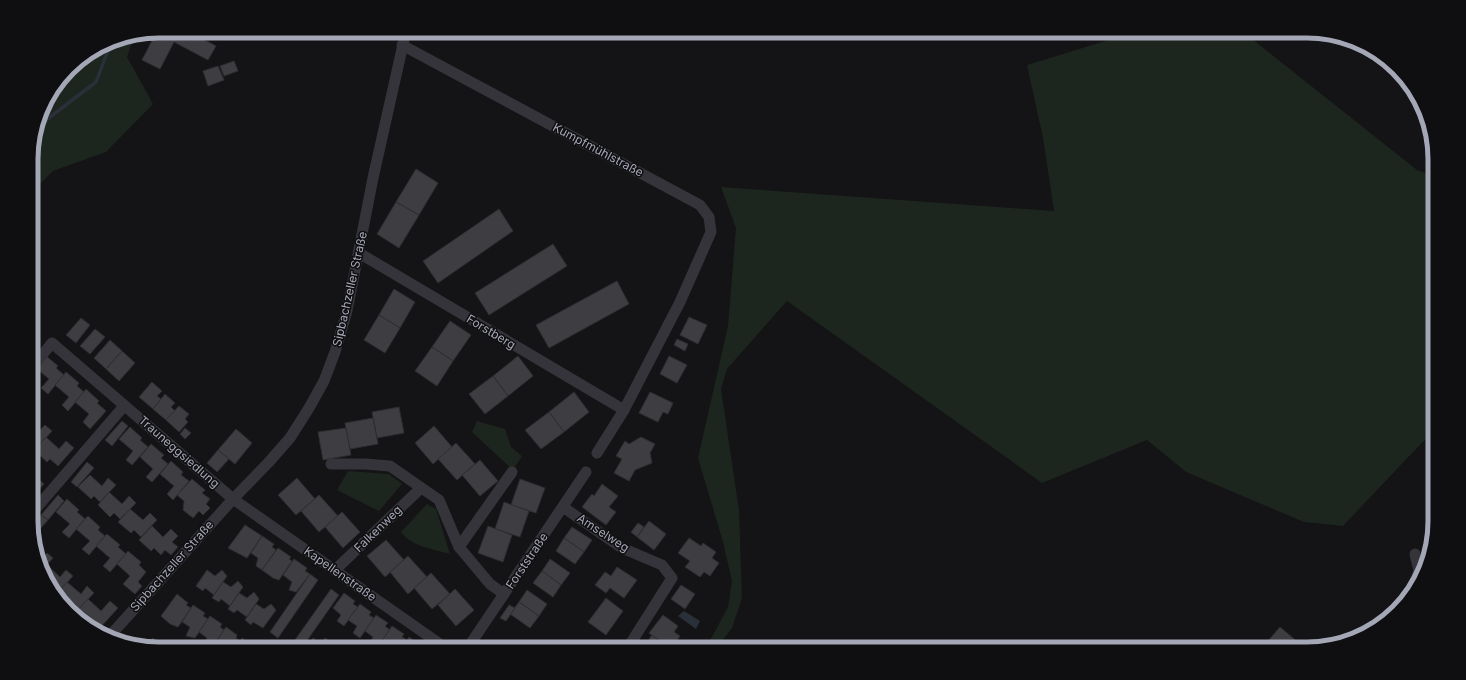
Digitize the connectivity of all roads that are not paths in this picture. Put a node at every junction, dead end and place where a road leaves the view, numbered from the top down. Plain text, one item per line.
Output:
1 (404, 38) edge
2 (402, 45) junction
3 (359, 253) junction
4 (38, 360) edge
5 (124, 406) junction
6 (624, 410) junction
7 (597, 453) dead end
8 (331, 464) dead end
9 (512, 472) dead end
10 (586, 472) dead end
11 (421, 488) junction
12 (233, 499) junction
13 (38, 506) edge
14 (563, 507) junction
15 (459, 547) junction
16 (1414, 554) dead end
17 (1418, 569) edge
18 (336, 570) junction
19 (504, 594) junction
20 (113, 633) edge
21 (437, 642) edge
22 (472, 642) edge
23 (631, 642) edge

1 - 2 street, Sipbachzeller Straße
2 - 3 street, Sipbachzeller Straße
2 - 6 street, Kumpfmühlstraße
3 - 6 street, Forstberg
3 - 12 street, Sipbachzeller Straße
4 - 5 street, Trauneggsiedlung
5 - 12 street, Trauneggsiedlung
5 - 13 street
6 - 7 street
8 - 11 street
9 - 15 street
10 - 14 street, Forststraße
11 - 15 street
11 - 18 street, Falkenweg
12 - 18 street, Kapellenstraße
12 - 20 street, Sipbachzeller Straße
14 - 19 street, Forststraße
14 - 23 street, Amselweg
15 - 19 street
16 - 17 street
18 - 21 street, Kapellenstraße
19 - 22 street, Forststraße

